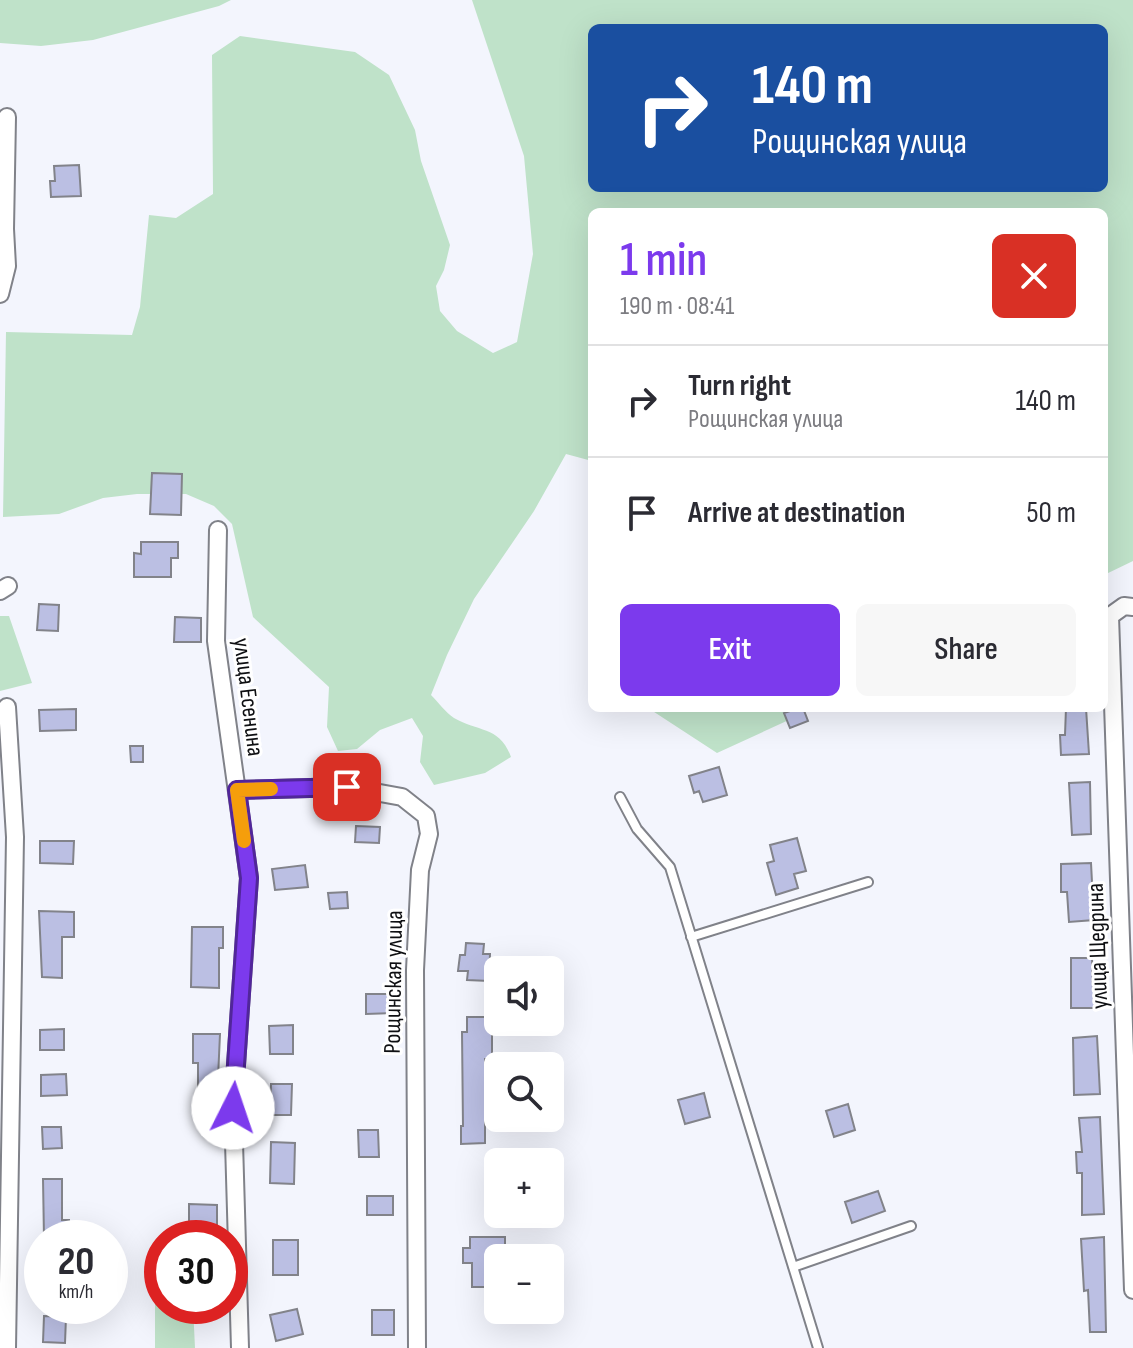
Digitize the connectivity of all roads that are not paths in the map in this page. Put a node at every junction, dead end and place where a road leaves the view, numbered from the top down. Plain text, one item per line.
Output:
1 (7, 117) dead end
2 (2, 229) edge
3 (0, 294) edge
4 (218, 530) dead end
5 (1128, 606) edge
6 (7, 707) dead end
7 (5, 742) edge
8 (237, 790) junction
9 (620, 797) dead end
10 (868, 882) dead end
11 (691, 937) junction
12 (6, 1011) edge
13 (1131, 1122) edge
14 (5, 1185) edge
15 (911, 1226) dead end
16 (793, 1267) junction
17 (1133, 1290) edge
18 (7, 1348) edge
19 (240, 1348) edge
20 (417, 1348) edge
21 (818, 1348) edge

1 - 2 street
2 - 3 street
4 - 8 street, улица Есенина
5 - 13 street, улица Щедрина
6 - 7 street
7 - 12 street
8 - 19 street, улица Есенина
8 - 20 street, Рощинская улица
9 - 11 lane
10 - 11 lane
11 - 16 lane
12 - 14 street
13 - 17 street, улица Щедрина
14 - 18 street
15 - 16 lane
16 - 21 lane

